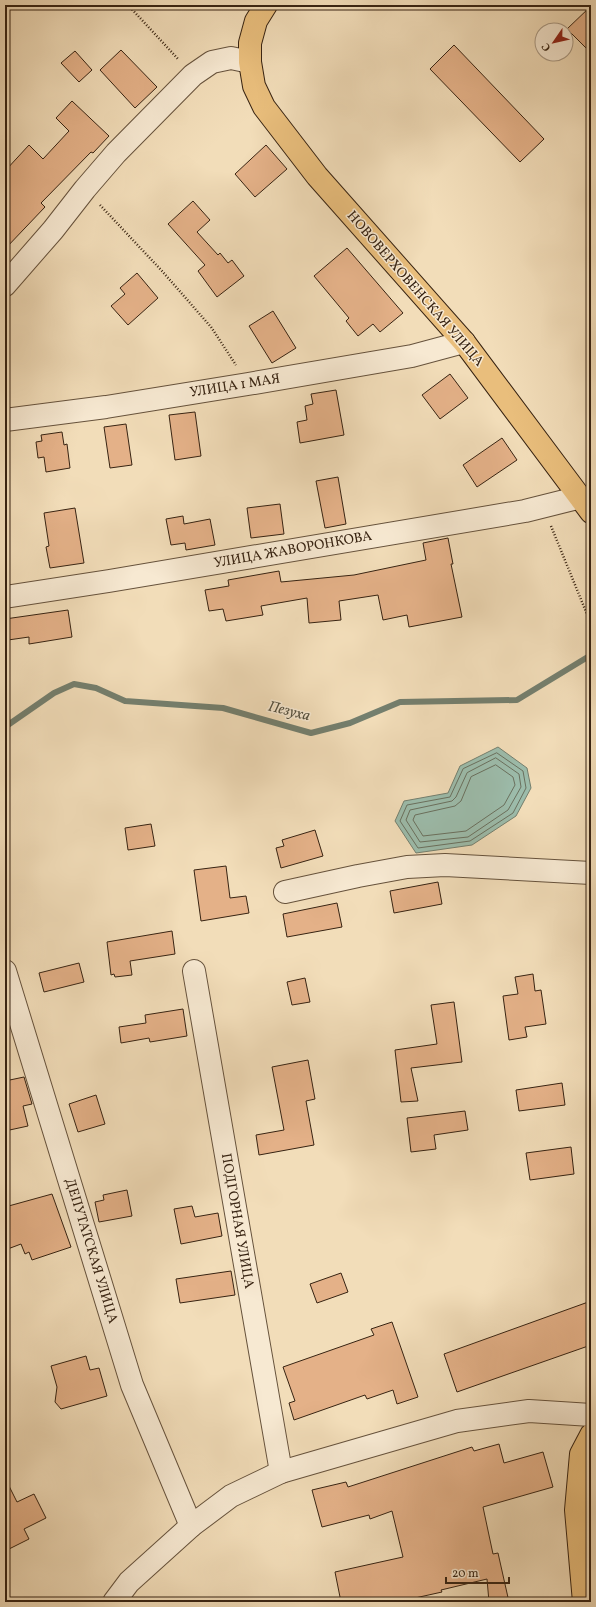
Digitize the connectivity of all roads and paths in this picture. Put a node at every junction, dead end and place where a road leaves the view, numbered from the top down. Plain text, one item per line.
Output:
1 (128, 5) edge
2 (266, 5) edge
3 (250, 62) junction
4 (193, 75) junction
5 (85, 189) junction
6 (5, 285) edge
7 (464, 342) junction
8 (248, 384) junction
9 (5, 420) edge
10 (586, 505) edge
11 (543, 507) junction
12 (5, 597) edge
13 (591, 624) edge
14 (591, 873) edge
15 (285, 892) dead end
16 (5, 971) edge
17 (194, 971) dead end
18 (591, 1415) edge
19 (591, 1434) edge
20 (281, 1472) junction
21 (191, 1526) junction
22 (114, 1602) edge
23 (584, 1602) edge

1 - 4 path
2 - 3 main road, НОВОВЕРХОВЕНСКАЯ УЛИЦА
3 - 4 street
3 - 7 main road, НОВОВЕРХОВЕНСКАЯ УЛИЦА
4 - 5 street
5 - 6 street
5 - 8 path
7 - 8 street, УЛИЦА 1 МАЯ
7 - 10 main road, НОВОВЕРХОВЕНСКАЯ УЛИЦА
8 - 9 street, УЛИЦА 1 МАЯ
10 - 11 street, УЛИЦА ЖАВОРОНКОВА
11 - 12 street, УЛИЦА ЖАВОРОНКОВА
11 - 13 path
14 - 15 street
16 - 21 street, ДЕПУТАТСКАЯ УЛИЦА
17 - 20 street, ПОДГОРНАЯ УЛИЦА
18 - 20 street
19 - 23 main road
20 - 21 street
21 - 22 street

